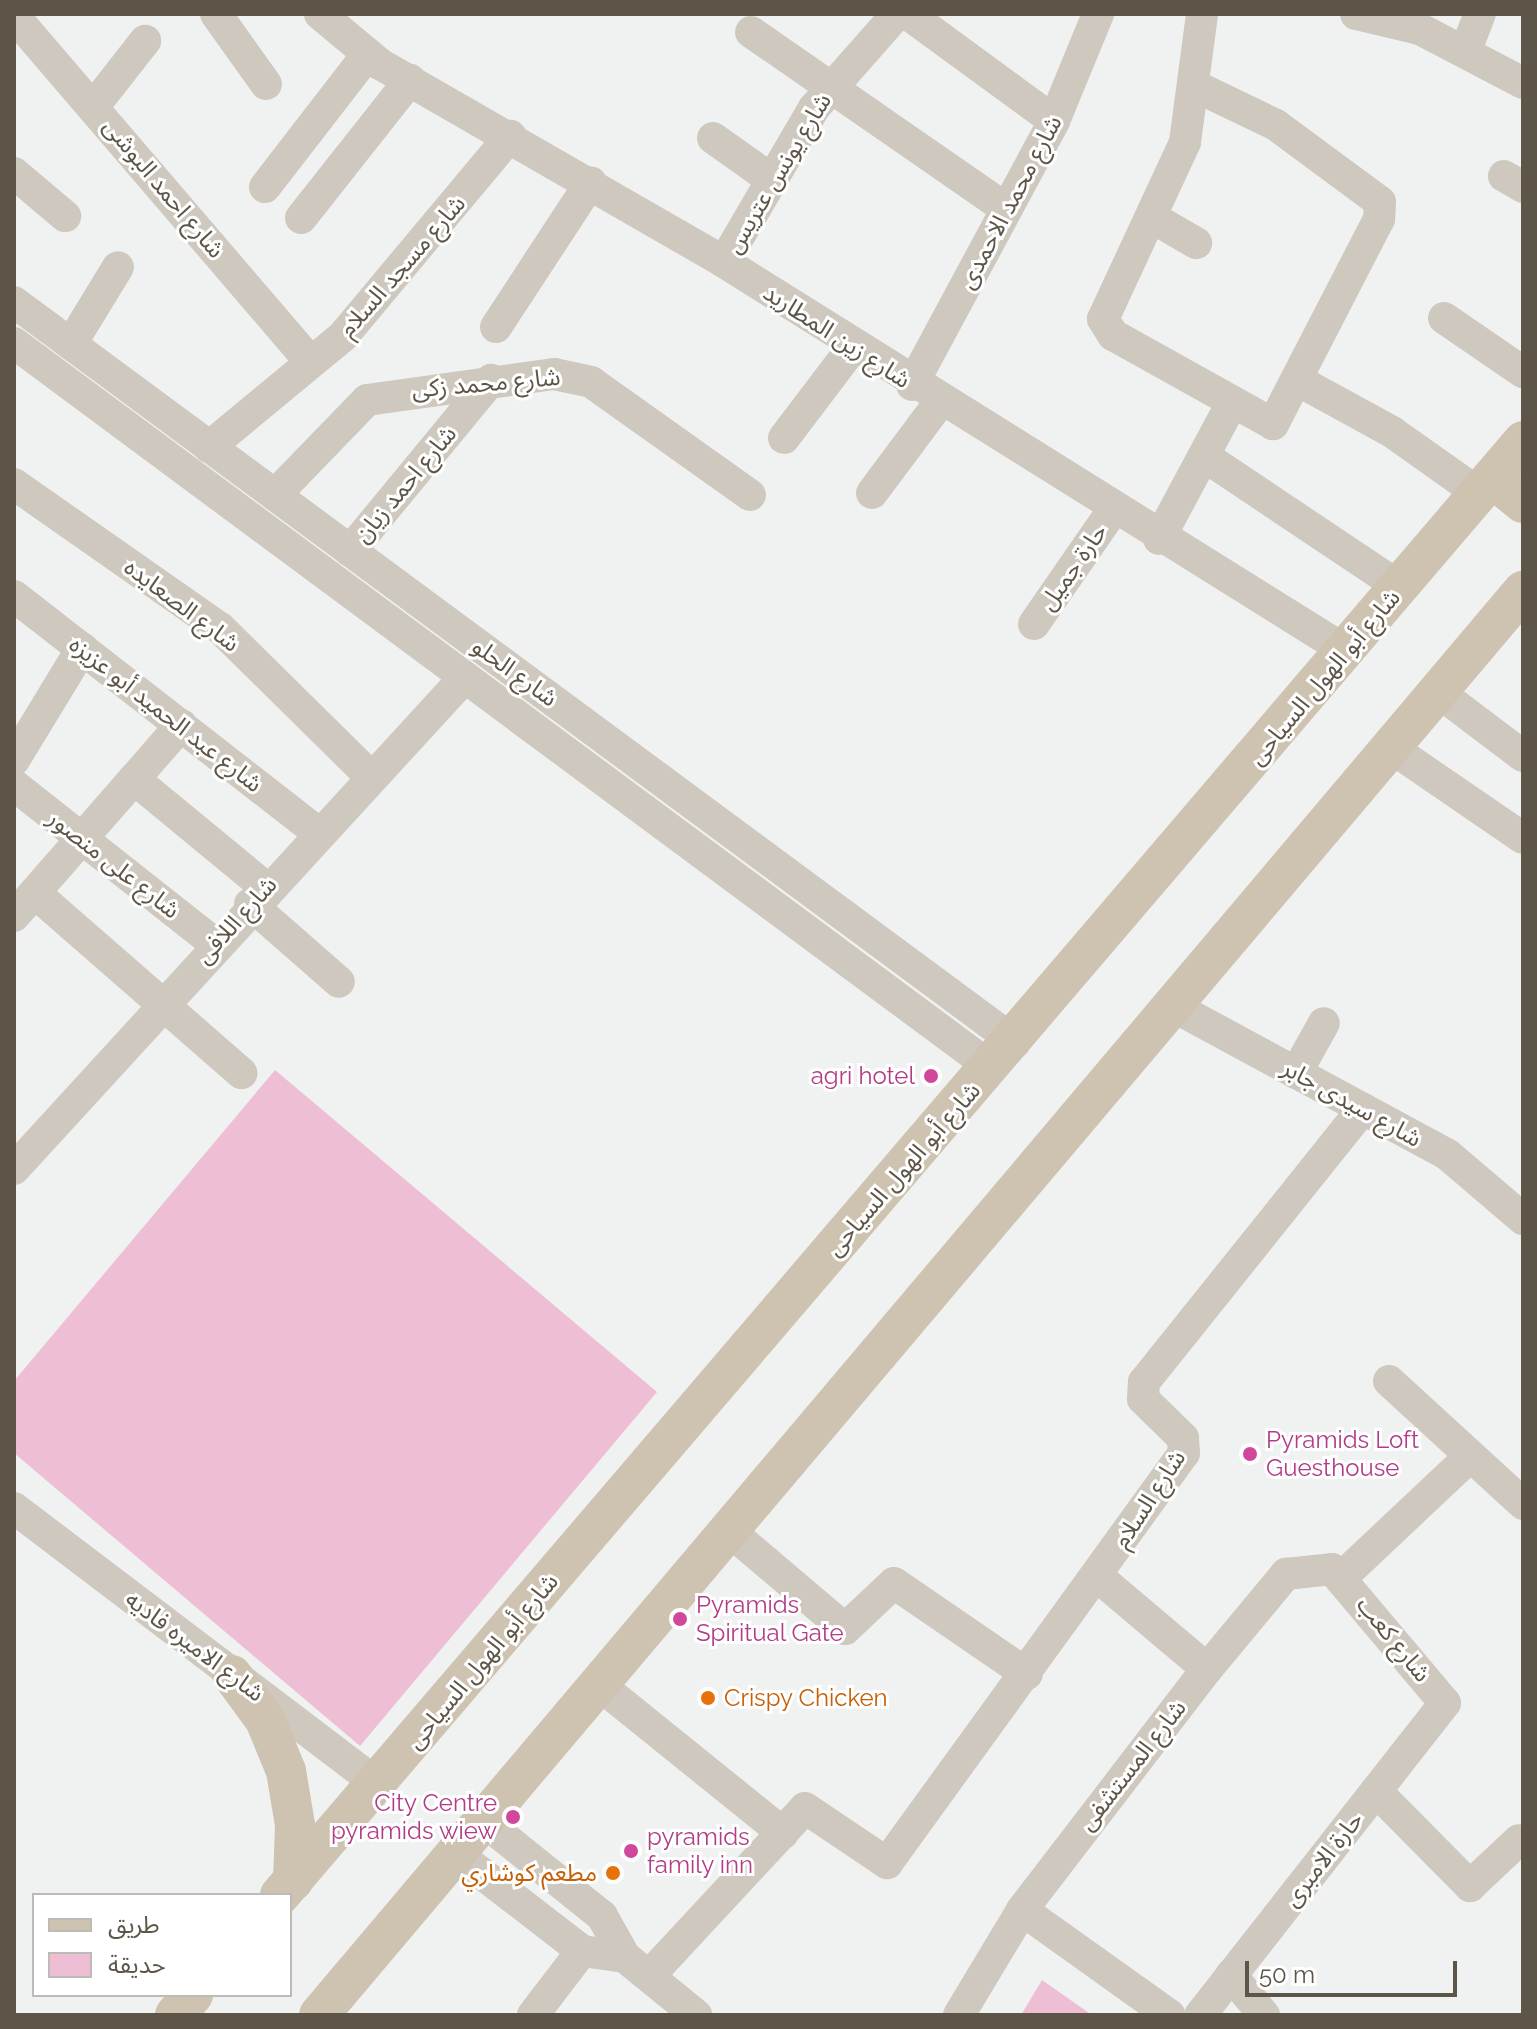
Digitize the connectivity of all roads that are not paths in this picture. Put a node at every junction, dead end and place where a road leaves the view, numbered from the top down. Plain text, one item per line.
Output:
1 (216, 14) edge
2 (897, 14) edge
3 (908, 14) edge
4 (1202, 14) edge
5 (1356, 14) edge
6 (1480, 14) edge
7 (14, 16) edge
8 (1092, 17) edge
9 (324, 18) edge
10 (751, 32) dead end
11 (145, 41) dead end
12 (1466, 50) junction
13 (367, 55) junction
14 (410, 80) junction
15 (1523, 83) edge
16 (266, 84) dead end
17 (1197, 87) junction
18 (828, 89) junction
19 (94, 106) junction
20 (1054, 121) junction
21 (510, 136) junction
22 (713, 138) dead end
23 (14, 173) edge
24 (772, 180) junction
25 (591, 182) junction
26 (265, 187) dead end
27 (1007, 209) junction
28 (65, 216) dead end
29 (301, 218) dead end
30 (1153, 218) junction
31 (1196, 243) dead end
32 (724, 262) junction
33 (118, 267) dead end
34 (14, 302) edge
35 (1444, 318) dead end
36 (496, 327) dead end
37 (14, 343) edge
38 (71, 344) junction
39 (853, 347) junction
40 (311, 362) junction
41 (1523, 372) edge
42 (491, 380) junction
43 (1299, 381) junction
44 (912, 385) junction
45 (939, 403) junction
46 (1231, 405) junction
47 (784, 438) dead end
48 (1523, 441) edge
49 (209, 447) junction
50 (1204, 456) junction
51 (14, 484) edge
52 (1485, 486) junction
53 (872, 493) dead end
54 (275, 495) junction
55 (750, 495) dead end
56 (1523, 503) edge
57 (1113, 510) junction
58 (1159, 539) junction
59 (350, 551) junction
60 (1400, 587) junction
61 (1523, 591) edge
62 (14, 596) edge
63 (1034, 624) dead end
64 (82, 648) junction
65 (1346, 651) junction
66 (465, 677) junction
67 (1437, 691) junction
68 (181, 725) junction
69 (1390, 747) junction
70 (1523, 756) edge
71 (14, 760) edge
72 (370, 776) junction
73 (134, 779) junction
74 (14, 785) edge
75 (317, 832) junction
76 (1523, 838) edge
77 (82, 839) junction
78 (258, 896) junction
79 (24, 905) edge
80 (214, 943) junction
81 (916, 969) junction
82 (339, 982) dead end
83 (164, 1000) junction
84 (896, 1000) junction
85 (1169, 1004) junction
86 (1324, 1023) dead end
87 (1004, 1055) junction
88 (241, 1073) dead end
89 (1296, 1073) junction
90 (1363, 1109) junction
91 (14, 1169) edge
92 (1523, 1219) edge
93 (1389, 1381) dead end
94 (1468, 1458) junction
95 (1523, 1504) edge
96 (14, 1508) edge
97 (726, 1528) junction
98 (1097, 1576) junction
99 (1343, 1576) junction
100 (1207, 1669) junction
101 (1027, 1674) junction
102 (232, 1675) junction
103 (597, 1683) junction
104 (1445, 1703) joint
105 (377, 1784) junction
106 (1376, 1791) junction
107 (485, 1822) junction
108 (783, 1833) junction
109 (1519, 1840) dead end
110 (458, 1855) junction
111 (286, 1888) edge
112 (1022, 1910) junction
113 (582, 1951) junction
114 (637, 1966) junction
115 (1231, 1975) junction
116 (191, 1997) edge
117 (175, 2015) edge
118 (319, 2015) edge
119 (533, 2015) edge
120 (696, 2015) edge
121 (959, 2015) edge
122 (1169, 2015) edge
123 (1200, 2015) edge
124 (1264, 2015) edge

1 - 16 street
2 - 18 street, شارع يونس عتريس
3 - 20 street
4 - 17 street
5 - 12 street
6 - 12 street
7 - 19 street, شارع احمد البوشى
8 - 20 street, شارع محمد الاحمدى
9 - 13 street, شارع زين المطاريد
10 - 18 street
11 - 19 street
12 - 15 street
13 - 14 street, شارع زين المطاريد
13 - 26 street
14 - 21 street, شارع زين المطاريد
14 - 29 street
17 - 30 street
17 - 43 street
18 - 24 street, شارع يونس عتريس
18 - 27 street
19 - 40 street, شارع احمد البوشى
20 - 27 street, شارع محمد الاحمدى
21 - 25 street, شارع زين المطاريد
21 - 40 street, شارع مسجد السلام
22 - 24 street
23 - 28 street
24 - 32 street, شارع يونس عتريس
25 - 32 street, شارع زين المطاريد
25 - 36 street
27 - 44 street, شارع محمد الاحمدى
30 - 31 street
30 - 46 street
32 - 39 street, شارع زين المطاريد
33 - 38 street
34 - 38 street, شارع الحلو
35 - 41 street
37 - 66 street, شارع الحلو
38 - 49 street, شارع الحلو
39 - 44 street, شارع زين المطاريد
39 - 47 street
40 - 49 street, شارع مسجد السلام
42 - 54 street, شارع محمد زكى
42 - 55 street, شارع محمد زكى
42 - 59 street, شارع احمد زيان
43 - 46 street
43 - 52 street
44 - 45 street, شارع زين المطاريد
45 - 53 street
45 - 57 street, شارع زين المطاريد
46 - 50 street
48 - 52 main road, شارع أبو الهول السياحى
49 - 54 street, شارع الحلو
50 - 58 street
50 - 60 street
51 - 72 street, شارع الصعايده
52 - 56 main road
52 - 60 main road, شارع أبو الهول السياحى
54 - 59 street, شارع الحلو
57 - 58 street, شارع زين المطاريد
57 - 63 street, حارة جميل
58 - 65 street, شارع زين المطاريد
59 - 81 street, شارع الحلو
60 - 65 main road, شارع أبو الهول السياحى
61 - 67 main road
62 - 64 street, شارع عبد الحميد أبو عزيزه
64 - 68 street, شارع عبد الحميد أبو عزيزه
64 - 71 street
65 - 87 main road, شارع أبو الهول السياحى
66 - 72 street, شارع اللافى
66 - 84 street, شارع الحلو
67 - 69 main road
67 - 70 street
68 - 73 street
68 - 75 street, شارع عبد الحميد أبو عزيزه
69 - 76 street
69 - 85 main road
72 - 75 street, شارع اللافى
73 - 77 street
73 - 78 street
74 - 77 street, شارع على منصور
75 - 78 street, شارع اللافى
77 - 79 street
77 - 80 street, شارع على منصور
78 - 80 street, شارع اللافى
78 - 82 street
79 - 83 street
80 - 83 street, شارع اللافى
81 - 84 street
81 - 87 street, شارع الحلو
83 - 88 street
83 - 91 street, شارع اللافى
84 - 87 street, شارع الحلو
85 - 89 street, شارع سيدى جابر
85 - 97 main road
86 - 89 street
87 - 105 main road, شارع أبو الهول السياحى
89 - 90 street, شارع سيدى جابر
90 - 92 street, شارع سيدى جابر
90 - 98 street, شارع السلام
93 - 94 street
94 - 95 street
94 - 99 street
96 - 102 street, شارع الاميره فاديه
97 - 101 street
97 - 103 main road
98 - 100 street
98 - 101 street, شارع السلام
99 - 100 street, شارع المستشفى
99 - 104 street, شارع كعب
100 - 112 street, شارع المستشفى
101 - 108 street, شارع السلام
102 - 105 street, شارع الاميره فاديه
102 - 111 main road
103 - 107 main road
103 - 108 street
104 - 106 street, حارة الامبرى
105 - 111 main road, شارع أبو الهول السياحى
106 - 109 street
106 - 115 street, حارة الامبرى
107 - 110 main road
107 - 114 street
108 - 114 street
110 - 113 street
110 - 118 main road
112 - 121 street, شارع المستشفى
112 - 122 street
113 - 114 street
113 - 119 street
114 - 120 street
115 - 123 street, حارة الامبرى
115 - 124 street
116 - 117 main road

